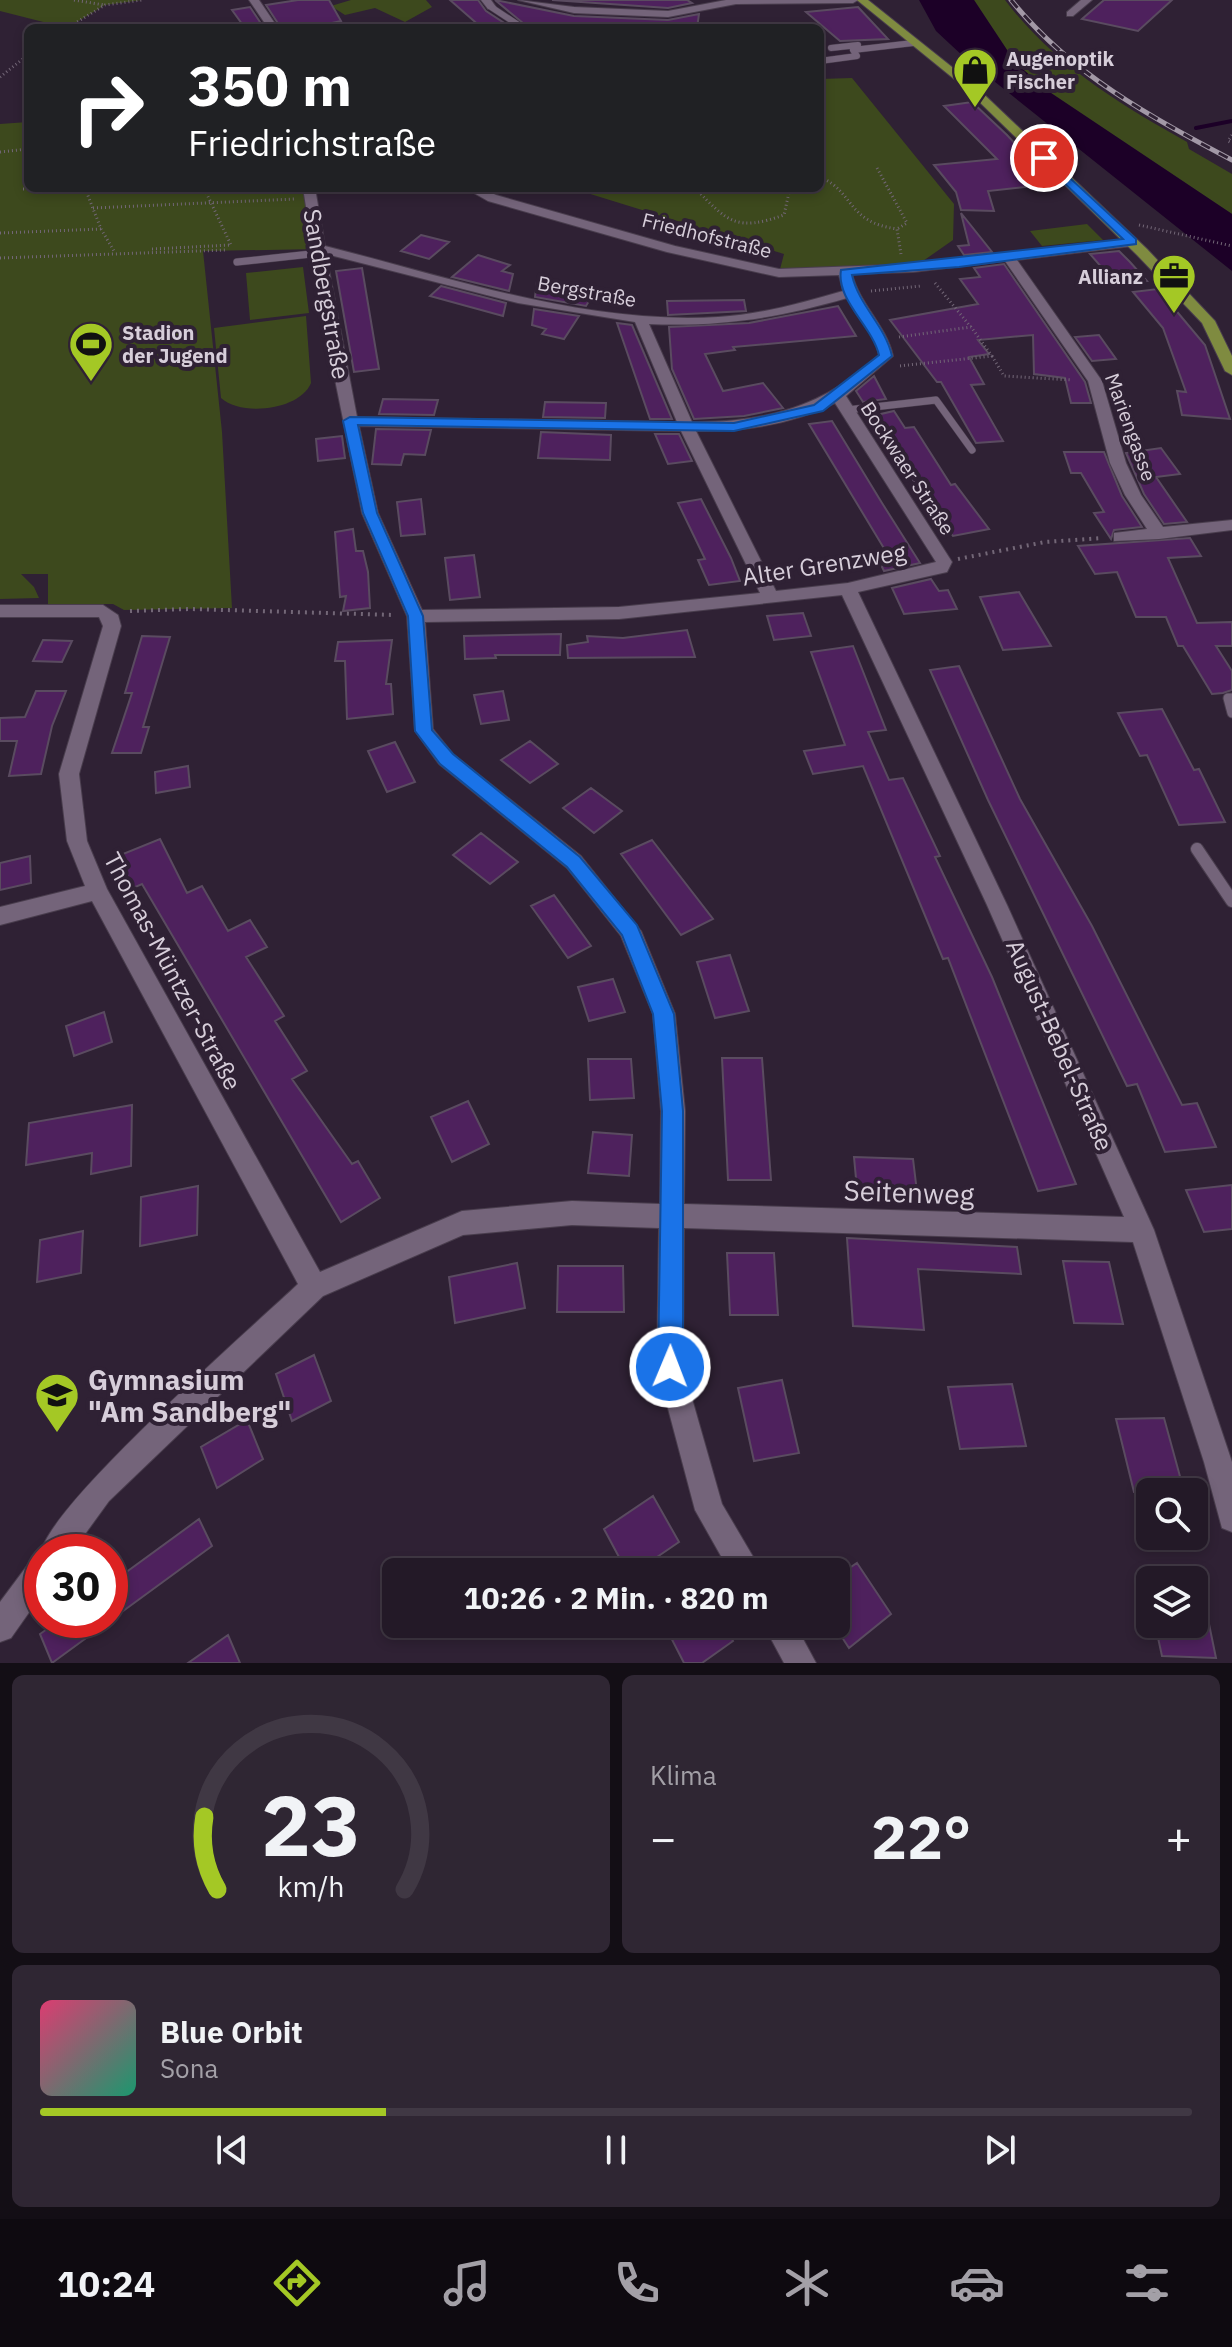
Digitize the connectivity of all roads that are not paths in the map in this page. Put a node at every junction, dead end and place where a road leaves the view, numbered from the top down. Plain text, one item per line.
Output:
1 (254, 0) edge
2 (523, 0) edge
3 (853, 0) edge
4 (862, 0) edge
5 (1087, 0) edge
6 (488, 3) edge
7 (1070, 14) dead end
8 (270, 24) edge
9 (517, 24) edge
10 (910, 41) junction
11 (831, 48) dead end
12 (824, 60) edge
13 (305, 192) edge
14 (479, 192) edge
15 (1132, 242) junction
16 (320, 251) junction
17 (1008, 256) junction
18 (237, 262) dead end
19 (845, 272) junction
20 (850, 293) junction
21 (641, 321) junction
22 (1232, 371) edge
23 (838, 395) junction
24 (847, 410) junction
25 (350, 421) junction
26 (687, 427) junction
27 (972, 450) dead end
28 (1232, 525) edge
29 (1159, 534) junction
30 (1120, 537) road end
31 (944, 562) joint
32 (848, 589) junction
33 (771, 598) junction
34 (0, 611) edge
35 (416, 616) junction
36 (1232, 698) edge
37 (1232, 713) edge
38 (1197, 849) dead end
39 (97, 891) junction
40 (1232, 901) edge
41 (0, 916) edge
42 (673, 1215) junction
43 (1142, 1230) junction
44 (314, 1287) junction
45 (1232, 1518) edge
46 (67, 1534) edge
47 (738, 1558) edge
48 (24, 1594) edge
49 (0, 1627) edge
50 (786, 1638) edge
51 (801, 1663) edge

1 - 8 street
2 - 3 street
4 - 10 main road
5 - 7 street
6 - 9 lane
10 - 11 lane
10 - 12 lane
10 - 15 main road
13 - 16 street, Sandbergstraße
14 - 19 street, Friedhofstraße
15 - 17 street, Friedhofstraße
15 - 22 main road
16 - 18 lane
16 - 21 street, Bergstraße
16 - 25 street, Sandbergstraße
17 - 19 street, Friedhofstraße
17 - 29 street, Mariengasse
19 - 20 street
20 - 21 street, Bergstraße
20 - 23 street
21 - 26 street
23 - 24 street, Bockwaer Straße
23 - 26 street
24 - 27 lane
24 - 31 street, Bockwaer Straße
25 - 26 street
25 - 35 street, Sandbergstraße
26 - 33 street
28 - 29 street
29 - 30 street
31 - 32 street, Alter Grenzweg
32 - 33 street, Alter Grenzweg
32 - 43 street, August-Bebel-Straße
33 - 35 street, Alter Grenzweg
34 - 39 street, Thomas-Müntzer-Straße
35 - 42 street, Sandbergstraße
36 - 37 lane
38 - 40 lane
39 - 41 street
39 - 44 street, Thomas-Müntzer-Straße
42 - 43 street, Seitenweg
42 - 44 street, Seitenweg
42 - 47 street, Sandbergstraße
43 - 45 street, August-Bebel-Straße
44 - 46 street
48 - 49 street
50 - 51 street

